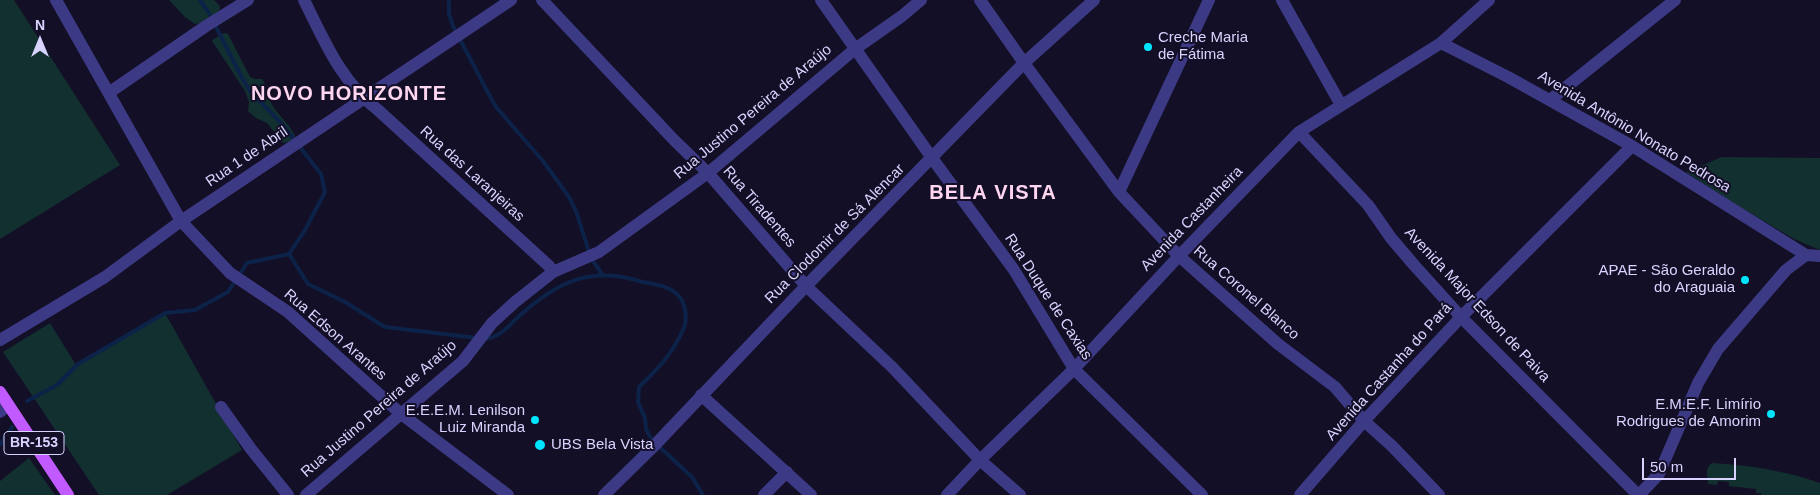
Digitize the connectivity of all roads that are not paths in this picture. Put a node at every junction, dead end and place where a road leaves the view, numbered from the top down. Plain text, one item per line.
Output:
1 (56, 0) edge
2 (248, 0) edge
3 (304, 0) edge
4 (511, 0) edge
5 (542, 0) edge
6 (821, 0) edge
7 (921, 0) edge
8 (980, 0) edge
9 (1094, 0) edge
10 (1209, 0) edge
11 (1282, 0) edge
12 (1489, 0) edge
13 (1675, 0) edge
14 (1440, 43) junction
15 (854, 49) junction
16 (1024, 63) junction
17 (110, 92) junction
18 (363, 98) junction
19 (1550, 100) junction
20 (1341, 105) junction
21 (1299, 132) junction
22 (1632, 146) junction
23 (932, 158) junction
24 (708, 174) junction
25 (1119, 192) junction
26 (181, 220) junction
27 (1806, 255) junction
28 (1179, 256) junction
29 (1820, 256) edge
30 (553, 272) junction
31 (806, 286) junction
32 (1461, 317) junction
33 (0, 340) edge
34 (1074, 370) junction
35 (0, 392) edge
36 (701, 395) junction
37 (221, 407) dead end
38 (4, 408) edge
39 (400, 413) junction
40 (1364, 421) junction
41 (980, 460) junction
42 (787, 472) junction
43 (68, 495) edge
44 (288, 495) edge
45 (306, 495) edge
46 (508, 495) edge
47 (604, 495) edge
48 (764, 495) edge
49 (811, 495) edge
50 (947, 495) edge
51 (1020, 495) edge
52 (1202, 495) edge
53 (1300, 495) edge
54 (1439, 495) edge
55 (1638, 495) edge

1 - 17 street, Rua Edson Arantes
2 - 17 street
3 - 18 street, Rua das Laranjeiras
4 - 18 street, Rua 1 de Abril
5 - 24 street, Rua Tiradentes
6 - 15 street, Rua Duque de Caxias
7 - 15 street, Rua Justino Pereira de Araújo
8 - 16 street, Rua Coronel Blanco
9 - 16 street, Rua Clodomir de Sá Alencar
10 - 25 street
11 - 20 street
12 - 14 street, Avenida Castanheira
13 - 19 street
14 - 19 street, Avenida Antônio Nonato Pedrosa
14 - 20 street, Avenida Castanheira
15 - 23 street, Rua Duque de Caxias
15 - 24 street, Rua Justino Pereira de Araújo
16 - 23 street, Rua Clodomir de Sá Alencar
16 - 25 street, Rua Coronel Blanco
17 - 26 street, Rua Edson Arantes
18 - 26 street, Rua 1 de Abril
18 - 30 street, Rua das Laranjeiras
19 - 22 street, Avenida Antônio Nonato Pedrosa
20 - 21 street, Avenida Castanheira
21 - 28 street, Avenida Castanheira
21 - 32 street, Avenida Major Edson de Paiva
22 - 27 street, Avenida Antônio Nonato Pedrosa
22 - 32 street, Avenida Castanha do Pará
23 - 31 street, Rua Clodomir de Sá Alencar
23 - 34 street, Rua Duque de Caxias
24 - 30 street, Rua Justino Pereira de Araújo
24 - 31 street, Rua Tiradentes
25 - 28 street, Rua Coronel Blanco
26 - 33 street, Rua 1 de Abril
26 - 39 street, Rua Edson Arantes
27 - 29 street
27 - 55 street
28 - 34 street, Avenida Castanheira
28 - 40 street, Rua Coronel Blanco
30 - 39 street, Rua Justino Pereira de Araújo
31 - 36 street, Rua Clodomir de Sá Alencar
31 - 41 street, Rua Tiradentes
32 - 40 street, Avenida Castanha do Pará
32 - 55 street, Avenida Major Edson de Paiva
34 - 41 street, Avenida Castanheira
34 - 52 street, Rua Duque de Caxias
35 - 38 main road, BR-153
36 - 42 street
36 - 47 street, Rua Clodomir de Sá Alencar
37 - 44 street
38 - 43 main road, BR-153
39 - 45 street, Rua Justino Pereira de Araújo
39 - 46 street, Rua Edson Arantes
40 - 53 street, Avenida Castanha do Pará
40 - 54 street, Rua Coronel Blanco
41 - 50 street, Avenida Castanheira
41 - 51 street, Rua Tiradentes
42 - 48 street
42 - 49 street

